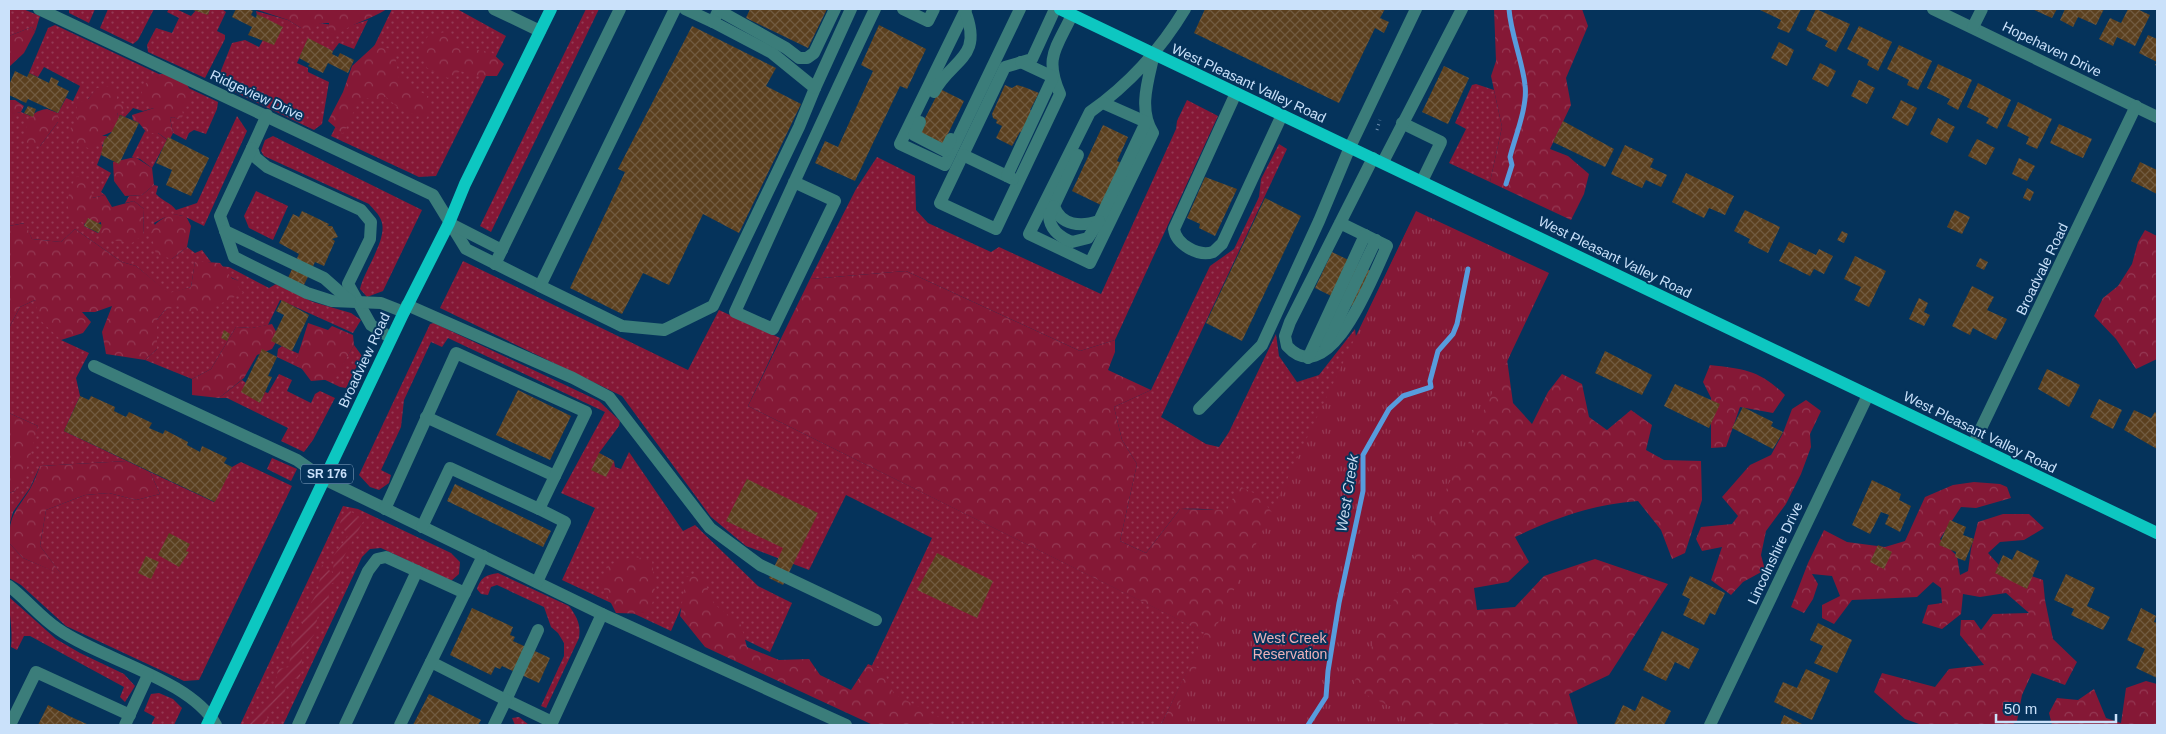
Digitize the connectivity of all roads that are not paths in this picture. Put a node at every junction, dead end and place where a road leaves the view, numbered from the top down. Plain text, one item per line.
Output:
1 (39, 9) edge
2 (494, 9) edge
3 (551, 9) edge
4 (620, 9) edge
5 (675, 9) edge
6 (685, 9) edge
7 (835, 9) edge
8 (851, 9) edge
9 (876, 9) edge
10 (903, 9) edge
11 (934, 9) edge
12 (1020, 9) edge
13 (1055, 9) edge
14 (1060, 9) edge
15 (1185, 9) edge
16 (1416, 9) edge
17 (1462, 9) edge
18 (1933, 9) edge
19 (1982, 9) edge
20 (966, 10) edge
21 (717, 14) edge
22 (1072, 15) junction
23 (1974, 27) junction
24 (540, 32) junction
25 (1154, 54) junction
26 (1021, 62) junction
27 (987, 77) junction
28 (1053, 77) junction
29 (815, 88) junction
30 (1236, 93) junction
31 (1103, 103) junction
32 (2136, 106) junction
33 (1090, 112) junction
34 (267, 115) junction
35 (1282, 115) junction
36 (2157, 117) edge
37 (1146, 122) junction
38 (1402, 123) junction
39 (1350, 147) junction
40 (252, 148) junction
41 (963, 155) junction
42 (1378, 160) junction
43 (1006, 176) junction
44 (1422, 181) junction
45 (794, 182) junction
46 (1019, 182) junction
47 (1054, 206) junction
48 (1099, 221) junction
49 (449, 223) junction
50 (1340, 223) junction
51 (1370, 238) junction
52 (229, 240) junction
53 (502, 250) junction
54 (495, 264) junction
55 (540, 286) junction
56 (345, 301) junction
57 (405, 309) junction
58 (391, 338) junction
59 (1308, 358) junction
60 (94, 366) dead end
61 (1868, 395) junction
62 (1199, 409) dead end
63 (426, 417) junction
64 (1973, 445) junction
65 (556, 473) junction
66 (324, 479) junction
67 (385, 509) junction
68 (539, 509) junction
69 (422, 527) junction
70 (2157, 533) edge
71 (483, 556) junction
72 (417, 571) junction
73 (537, 582) junction
74 (9, 586) edge
75 (465, 593) junction
76 (602, 614) junction
77 (876, 620) dead end
78 (538, 630) dead end
79 (431, 662) junction
80 (148, 675) junction
81 (506, 700) junction
82 (127, 720) edge
83 (211, 722) edge
84 (551, 724) edge
85 (10, 725) edge
86 (298, 725) edge
87 (344, 725) edge
88 (400, 725) edge
89 (494, 725) edge
90 (846, 725) edge
91 (1710, 725) edge

1 - 34 street, Ridgeview Drive
2 - 24 street
3 - 24 main road, Broadview Road / SR 176
4 - 53 street
5 - 55 street
6 - 21 street
7 - 21 street
8 - 29 street, Ridgeview Drive
9 - 45 street
10 - 11 street
12 - 27 street
13 - 26 street
14 - 22 main road, West Pleasant Valley Road
15 - 25 street
16 - 39 street
17 - 38 street
18 - 23 street, Hopehaven Drive
19 - 23 street
20 - 27 street
20 - 27 street
21 - 29 street
22 - 25 main road, West Pleasant Valley Road
22 - 28 street
23 - 32 street, Hopehaven Drive
24 - 49 main road, Broadview Road / SR 176
25 - 30 main road, West Pleasant Valley Road
25 - 31 street
25 - 37 street
26 - 28 street
26 - 41 street
28 - 43 street
28 - 46 street
29 - 55 street, Ridgeview Drive
30 - 35 main road, West Pleasant Valley Road
30 - 35 street
31 - 33 street
31 - 37 street
32 - 36 street, Hopehaven Drive
32 - 64 street, Broadvale Road
33 - 37 street
33 - 47 street
34 - 40 street
34 - 49 street, Ridgeview Drive
35 - 39 main road, West Pleasant Valley Road
37 - 48 street
38 - 42 street
38 - 44 street
39 - 42 main road, West Pleasant Valley Road
39 - 62 street
40 - 52 street
40 - 56 street
41 - 43 street
41 - 46 street
42 - 44 main road, West Pleasant Valley Road
42 - 50 street
43 - 46 street
44 - 61 main road, West Pleasant Valley Road
45 - 45 street
47 - 48 street
47 - 48 street
49 - 53 street
49 - 54 street, Ridgeview Drive
49 - 57 main road, Broadview Road / SR 176
50 - 51 street
50 - 59 street
51 - 59 street
51 - 59 street
52 - 56 street
52 - 56 street
53 - 54 street
54 - 55 street, Ridgeview Drive
56 - 57 street
56 - 58 street
57 - 58 main road, Broadview Road / SR 176
57 - 77 street
58 - 66 main road, Broadview Road / SR 176
60 - 66 street
61 - 64 main road, West Pleasant Valley Road
61 - 91 street, Lincolnshire Drive
63 - 65 street
63 - 65 street
63 - 67 street
64 - 70 main road, West Pleasant Valley Road
65 - 68 street
66 - 67 street
66 - 83 main road, Broadview Road / SR 176
67 - 69 street
68 - 69 street
68 - 73 street
69 - 71 street
71 - 73 street
71 - 75 street
72 - 75 street
72 - 86 street
72 - 87 street
73 - 76 street
74 - 80 street
75 - 79 street
76 - 84 street
76 - 90 street
78 - 81 street
79 - 81 street
79 - 88 street
80 - 82 street
80 - 83 street
81 - 84 street
81 - 89 street
82 - 85 street

